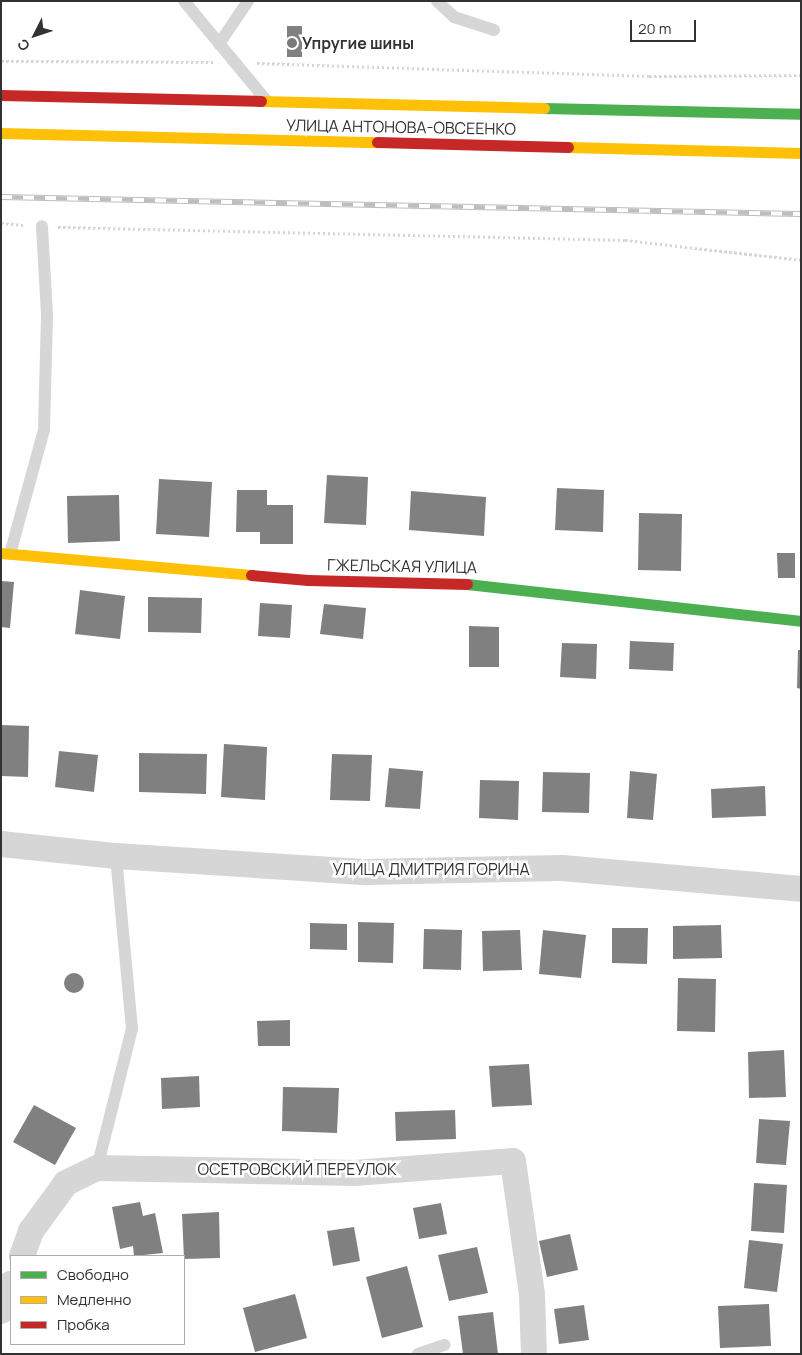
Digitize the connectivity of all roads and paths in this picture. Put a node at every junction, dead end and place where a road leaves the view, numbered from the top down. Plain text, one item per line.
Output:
1 (184, 1) edge
2 (248, 1) edge
3 (437, 1) edge
4 (494, 30) dead end
5 (219, 44) junction
6 (1, 61) edge
7 (234, 61) junction
8 (801, 75) edge
9 (1, 95) edge
10 (268, 102) junction
11 (437, 105) junction
12 (801, 114) edge
13 (1, 133) edge
14 (439, 144) junction
15 (801, 153) edge
16 (1, 223) edge
17 (42, 226) junction
18 (801, 260) edge
19 (5, 554) edge
20 (801, 621) edge
21 (1, 844) edge
22 (116, 856) junction
23 (801, 888) edge
24 (97, 1168) junction
25 (22, 1255) edge
26 (10, 1287) edge
27 (1, 1311) edge
28 (444, 1345) dead end
29 (418, 1354) edge
30 (534, 1354) edge

1 - 5 lane
2 - 5 lane
3 - 4 lane
5 - 7 lane
6 - 7 path
7 - 8 path
7 - 10 lane
9 - 10 main road, УЛИЦА АНТОНОВА-ОВСЕЕНКО
10 - 11 main road, УЛИЦА АНТОНОВА-ОВСЕЕНКО
11 - 12 main road, УЛИЦА АНТОНОВА-ОВСЕЕНКО
11 - 14 main road
13 - 14 main road, УЛИЦА АНТОНОВА-ОВСЕЕНКО
14 - 15 main road, УЛИЦА АНТОНОВА-ОВСЕЕНКО
16 - 17 path
17 - 18 path
17 - 19 lane
19 - 20 main road, ГЖЕЛЬСКАЯ УЛИЦА
21 - 22 street, УЛИЦА ДМИТРИЯ ГОРИНА
22 - 23 street, УЛИЦА ДМИТРИЯ ГОРИНА
22 - 24 lane
24 - 25 street, ОСЕТРОВСКИЙ ПЕРЕУЛОК
24 - 30 street, ОСЕТРОВСКИЙ ПЕРЕУЛОК
26 - 27 street
28 - 29 lane

